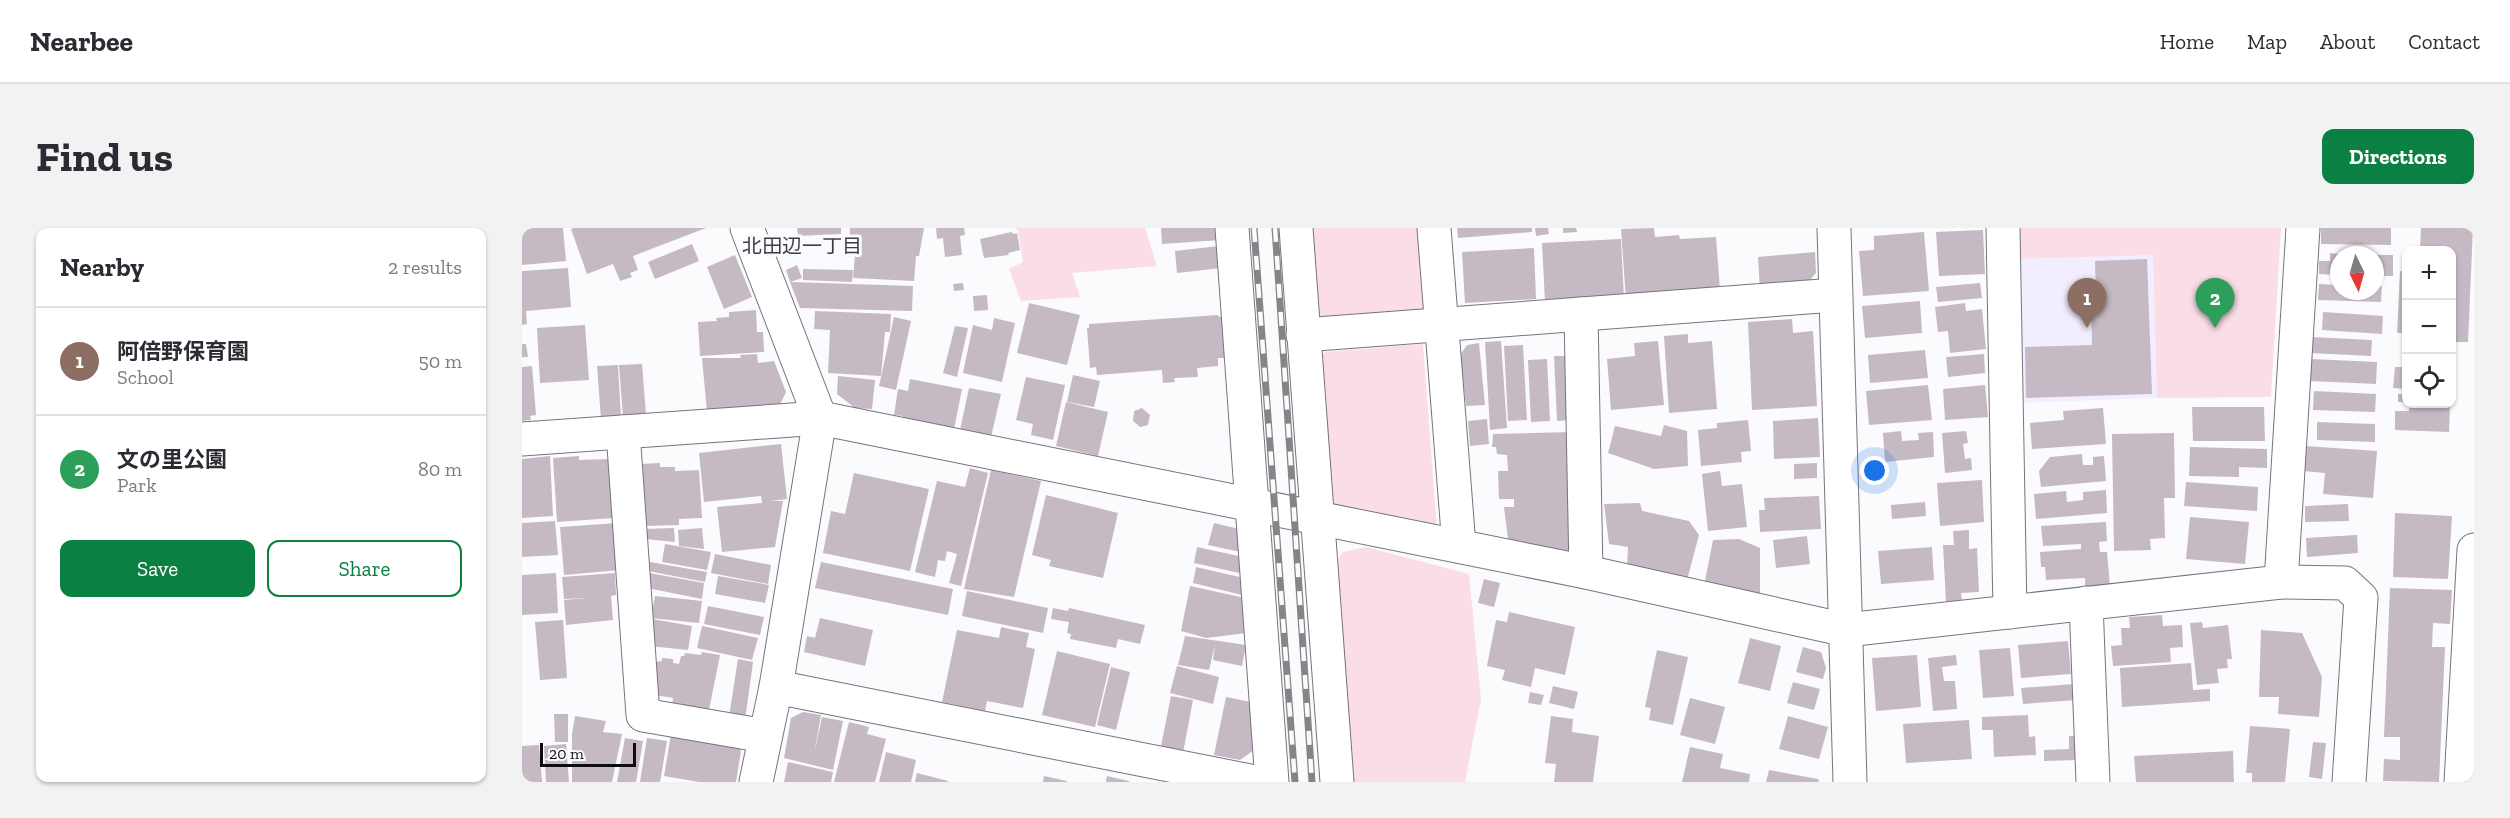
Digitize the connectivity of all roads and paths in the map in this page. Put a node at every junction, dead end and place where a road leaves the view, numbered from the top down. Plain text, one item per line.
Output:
1 (747, 228) edge
2 (1232, 228) edge
3 (1296, 228) edge
4 (1434, 228) edge
5 (1834, 228) edge
6 (2003, 228) edge
7 (2303, 228) edge
8 (1835, 295) junction
9 (1581, 314) junction
10 (1441, 324) junction
11 (1303, 335) junction
12 (820, 418) junction
13 (623, 432) junction
14 (522, 439) edge
15 (1251, 505) junction
16 (1316, 517) junction
17 (1459, 546) junction
18 (2474, 549) edge
19 (1586, 572) junction
20 (2281, 582) junction
21 (2086, 603) junction
22 (2010, 612) junction
23 (1846, 630) junction
24 (776, 687) junction
25 (765, 736) junction
26 (756, 782) edge
27 (1255, 782) edge
28 (1272, 782) edge
29 (1337, 782) edge
30 (1850, 782) edge
31 (2093, 782) edge
32 (2349, 782) edge
33 (2461, 782) edge

1 - 12 street
2 - 15 street
3 - 11 street
4 - 10 street
5 - 8 street
6 - 22 street
7 - 20 street
8 - 9 street
8 - 23 street
9 - 10 street
9 - 19 street
10 - 11 street
10 - 17 street
11 - 16 street
12 - 13 street
12 - 15 street
12 - 24 street
13 - 14 street
13 - 25 street
15 - 16 street
15 - 28 street
16 - 17 street
16 - 29 street
17 - 19 street
18 - 33 street
19 - 23 street
20 - 21 street
20 - 32 street
21 - 22 street
21 - 31 street
22 - 23 street
23 - 30 street
24 - 25 street
24 - 27 street
25 - 26 street

